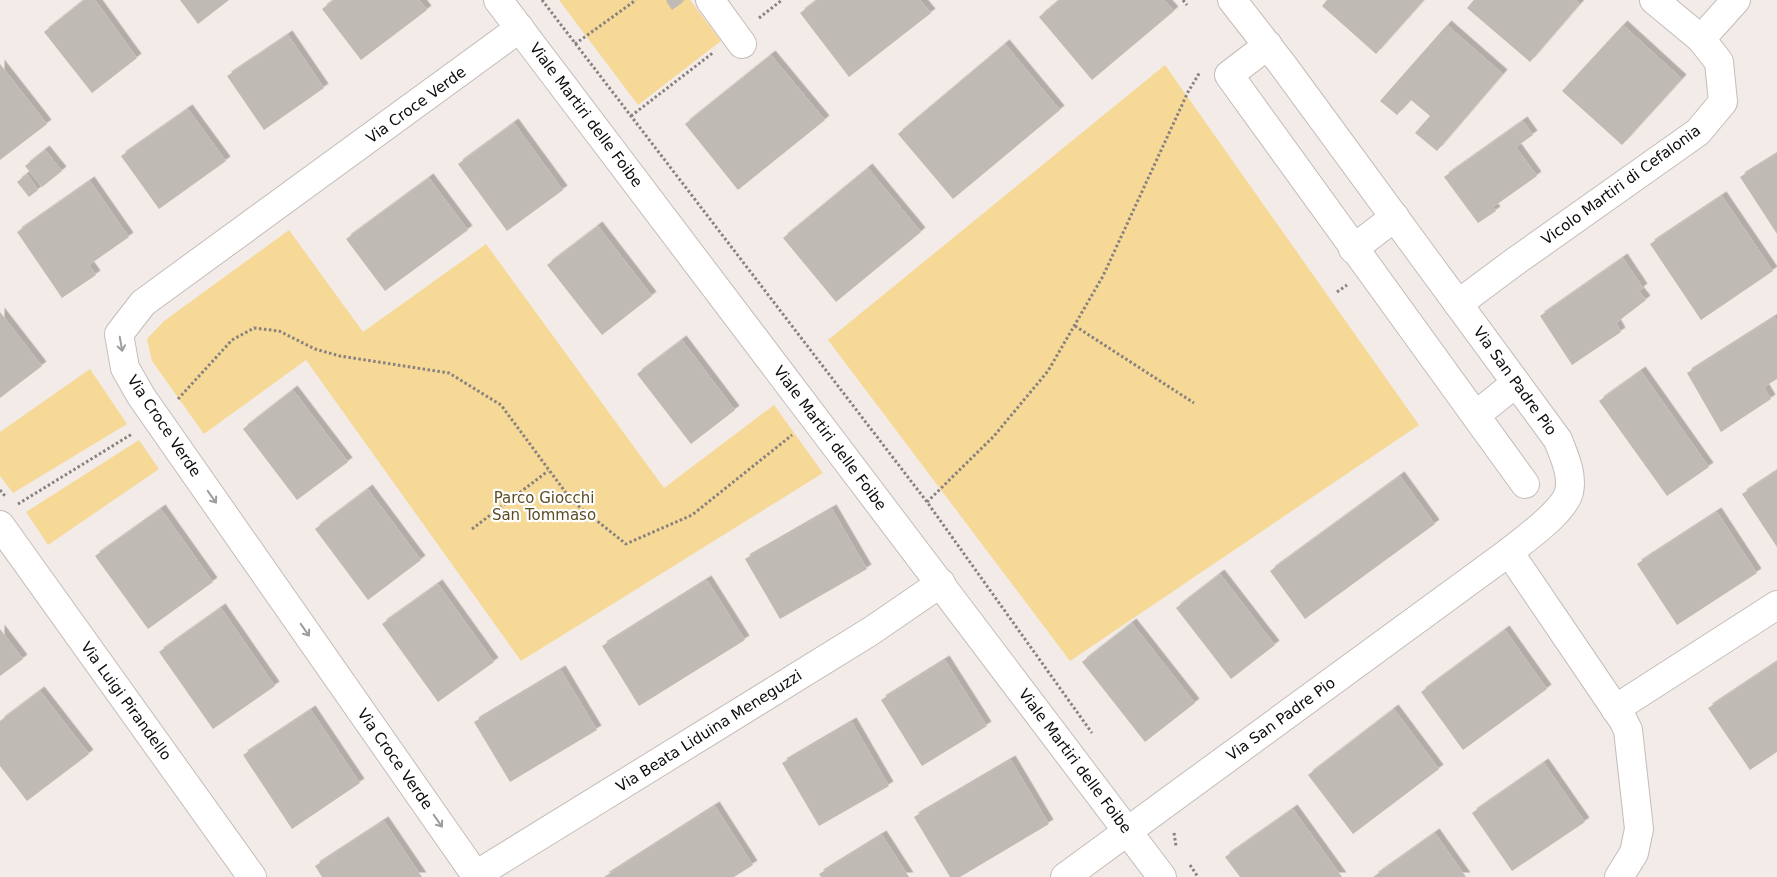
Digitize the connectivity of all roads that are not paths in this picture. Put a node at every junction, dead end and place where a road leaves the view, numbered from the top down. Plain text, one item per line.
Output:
1 (498, 0) edge
2 (710, 0) edge
3 (1232, 0) edge
4 (1654, 0) edge
5 (1736, 0) edge
6 (520, 28) junction
7 (1702, 39) junction
8 (738, 40) road end
9 (1268, 45) junction
10 (1395, 217) junction
11 (1353, 249) junction
12 (1458, 304) junction
13 (1516, 383) junction
14 (1476, 415) junction
15 (1525, 484) dead end
16 (7, 516) edge
17 (1509, 552) junction
18 (941, 583) junction
19 (1777, 605) edge
20 (1615, 709) junction
21 (1128, 832) junction
22 (477, 876) edge
23 (252, 877) edge
24 (1065, 877) edge
25 (1162, 877) edge
26 (1619, 877) edge

1 - 6 street, Viale Martiri delle Foibe
2 - 8 street
3 - 9 street, Via San Padre Pio
4 - 7 street, Vicolo Martiri di Cefalonia
5 - 7 street
6 - 18 street, Viale Martiri delle Foibe
6 -> 22 street, Via Croce Verde
7 - 12 street, Vicolo Martiri di Cefalonia
9 - 10 street, Via San Padre Pio
9 - 11 street
10 - 11 street
10 - 12 street, Via San Padre Pio
11 - 14 street
12 - 13 street, Via San Padre Pio
13 - 14 street
13 - 17 street, Via San Padre Pio
14 - 15 street
16 - 23 street, Via Luigi Pirandello
17 - 20 street
17 - 21 street, Via San Padre Pio
18 - 21 street, Viale Martiri delle Foibe
18 - 22 street, Via Beata Liduina Meneguzzi
19 - 20 street
20 - 26 street
21 - 24 street
21 - 25 street, Viale Martiri delle Foibe

